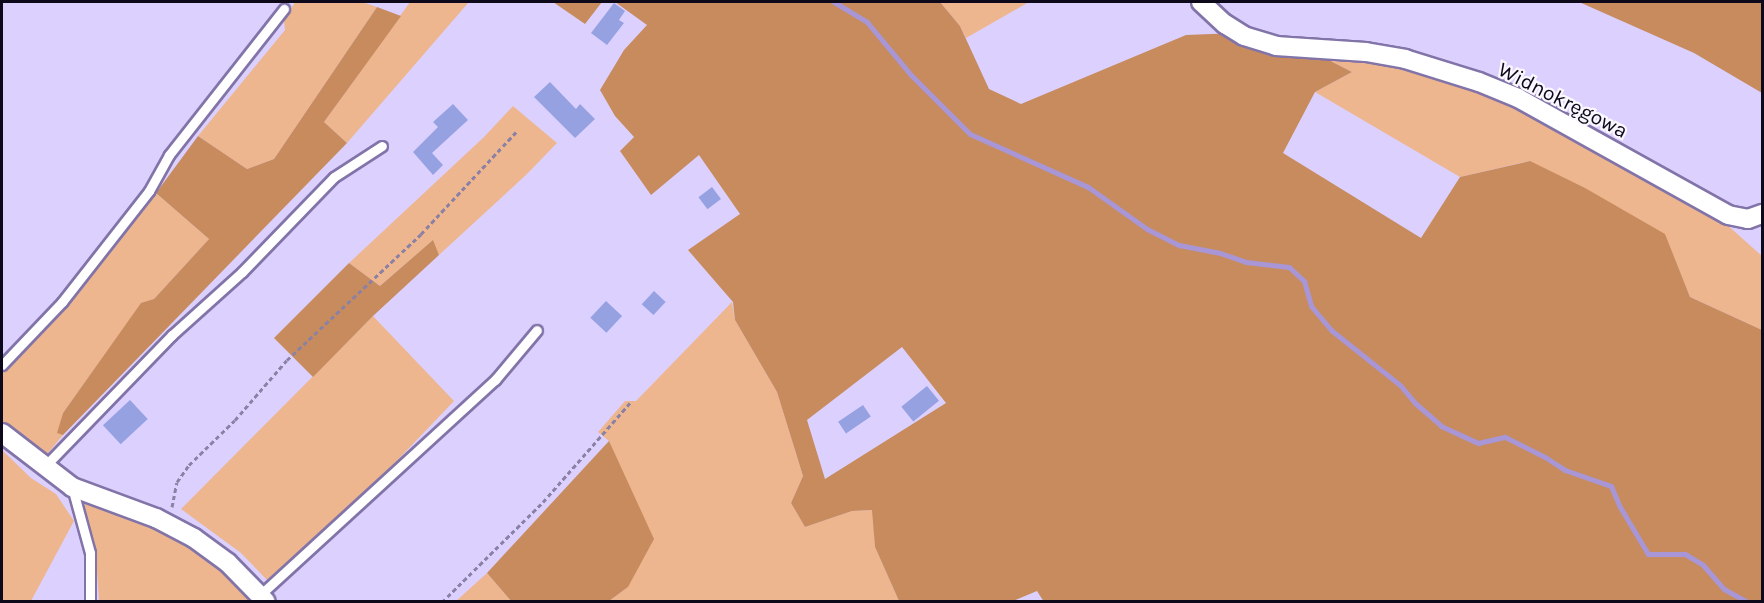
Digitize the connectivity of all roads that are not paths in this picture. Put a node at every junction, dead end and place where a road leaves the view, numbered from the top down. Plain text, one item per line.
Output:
1 (1201, 2) edge
2 (284, 9) dead end
3 (382, 146) dead end
4 (1762, 213) edge
5 (537, 330) dead end
6 (2, 365) edge
7 (2, 433) edge
8 (44, 467) junction
9 (79, 490) junction
10 (263, 598) edge
11 (90, 602) edge

1 - 4 street, Widnokręgowa
2 - 6 lane
3 - 8 lane
5 - 10 lane
7 - 8 street
8 - 9 street
9 - 10 street
9 - 11 lane

